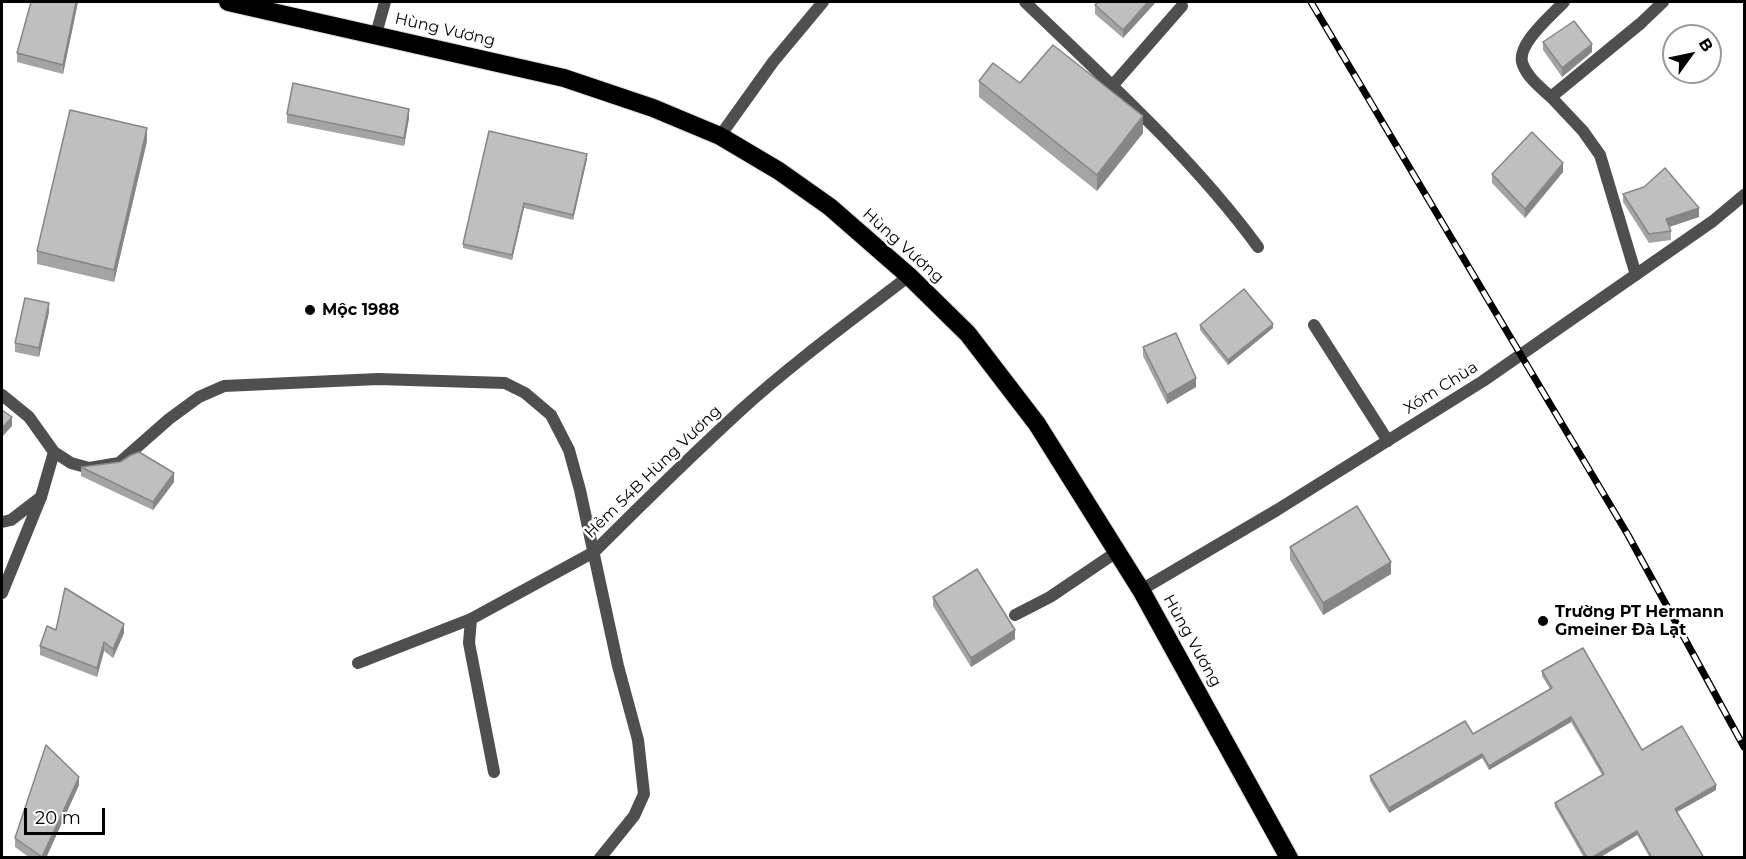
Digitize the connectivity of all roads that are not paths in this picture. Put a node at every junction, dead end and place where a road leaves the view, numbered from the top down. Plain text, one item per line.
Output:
1 (228, 2) edge
2 (385, 2) edge
3 (823, 2) edge
4 (1025, 2) edge
5 (1564, 2) edge
6 (1663, 2) edge
7 (1182, 6) dead end
8 (376, 34) junction
9 (1112, 86) junction
10 (1551, 97) junction
11 (720, 136) junction
12 (1744, 195) edge
13 (1258, 247) dead end
14 (1636, 275) junction
15 (909, 276) junction
16 (1314, 325) dead end
17 (2, 395) edge
18 (1388, 441) junction
19 (54, 452) junction
20 (41, 497) junction
21 (2, 522) edge
22 (1118, 551) junction
23 (594, 552) junction
24 (1141, 590) junction
25 (2, 593) edge
26 (1015, 615) dead end
27 (471, 619) junction
28 (358, 663) dead end
29 (494, 772) dead end
30 (600, 858) edge
31 (1289, 858) edge

1 - 8 highway, Hùng Vương
2 - 8 street
3 - 11 street
4 - 9 street
5 - 10 street
6 - 10 street
7 - 9 street
8 - 11 highway, Hùng Vương
9 - 13 street
10 - 14 street
11 - 15 highway, Hùng Vương
12 - 14 street, Xóm Chùa
14 - 18 street, Xóm Chùa
15 - 22 highway, Hùng Vương
15 - 23 street, Hẻm 54B Hùng Vương
16 - 18 street
17 - 19 street
18 - 24 street, Xóm Chùa
19 - 20 street
19 - 23 street
20 - 21 street
20 - 25 street
22 - 24 highway, Hùng Vương
22 - 26 street
23 - 27 street, Hẻm 54B Hùng Vương
23 - 30 street
24 - 31 highway, Hùng Vương
27 - 28 street, Hẻm 54B Hùng Vương
27 - 29 street

